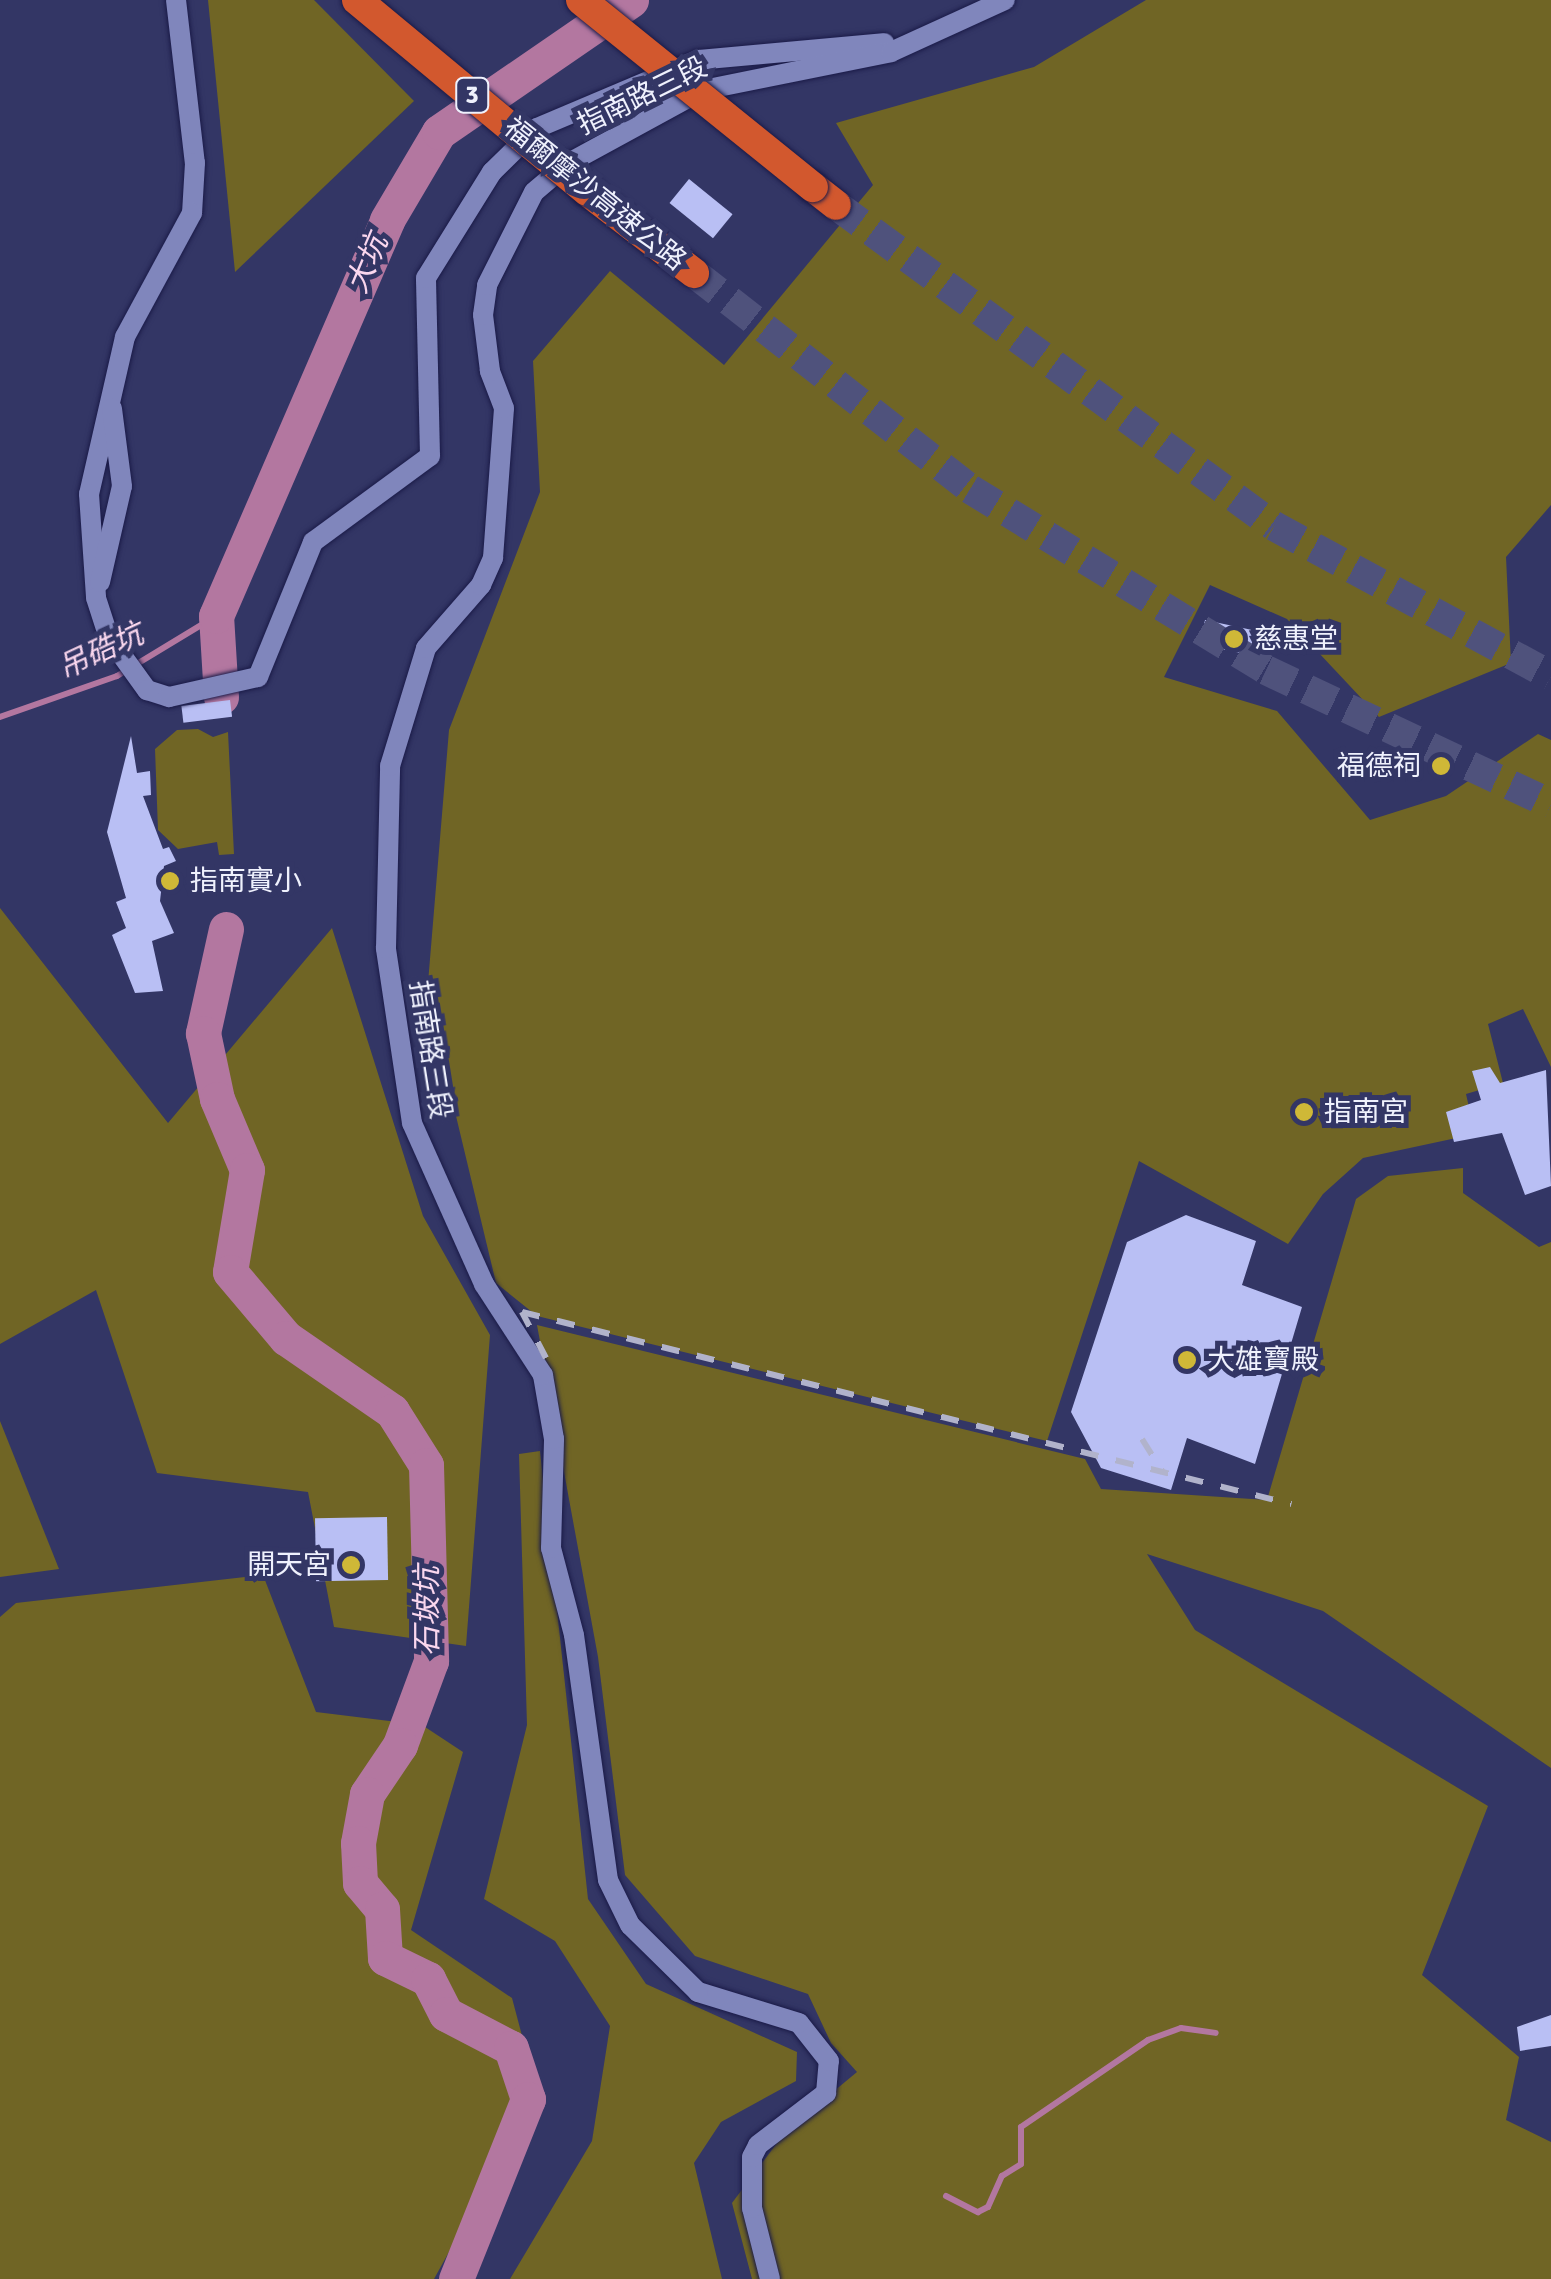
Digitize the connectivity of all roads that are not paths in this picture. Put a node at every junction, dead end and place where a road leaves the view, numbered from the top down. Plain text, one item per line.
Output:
1 (176, 0) edge
2 (357, 0) edge
3 (582, 0) edge
4 (1005, 0) edge
5 (926, 38) junction
6 (825, 196) tunnel mouth
7 (694, 273) tunnel mouth
8 (112, 407) junction
9 (96, 598) junction
10 (770, 2279) edge

1 - 8 street
2 - 7 highway, 福爾摩沙高速公路 / 3, bridge
3 - 6 highway, bridge
4 - 5 street, 指南路三段
5 - 9 street
5 - 10 street, 指南路三段
8 - 9 street
8 - 9 street

